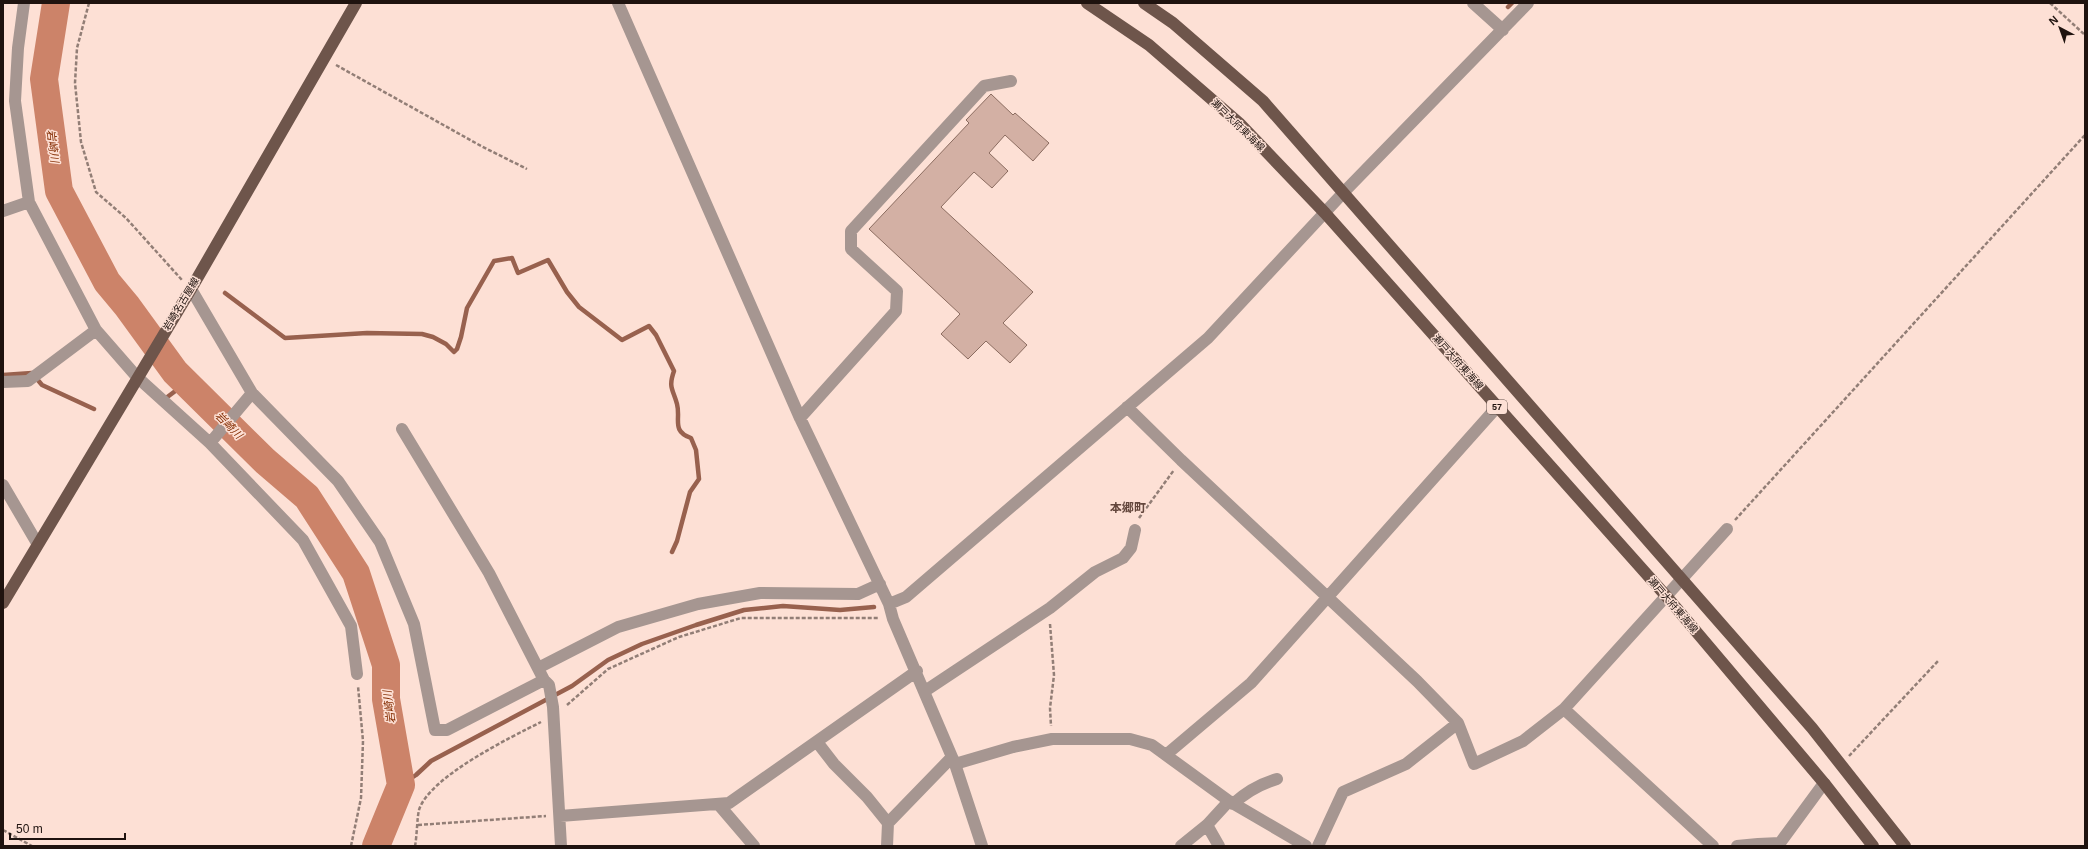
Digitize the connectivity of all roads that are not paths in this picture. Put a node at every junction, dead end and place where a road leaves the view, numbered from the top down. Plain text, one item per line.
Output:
1 (24, 3) edge
2 (356, 3) edge
3 (618, 3) edge
4 (1087, 3) edge
5 (1144, 3) edge
6 (1473, 3) edge
7 (1528, 3) edge
8 (1502, 30) junction
9 (1011, 81) dead end
10 (1344, 192) junction
11 (29, 202) junction
12 (3, 211) edge
13 (1325, 213) junction
14 (188, 293) junction
15 (96, 330) junction
16 (138, 375) junction
17 (3, 382) edge
18 (251, 395) junction
19 (1127, 407) junction
20 (1497, 407) junction
21 (800, 418) junction
22 (402, 429) dead end
23 (212, 441) junction
24 (3, 485) edge
25 (1727, 529) road end
26 (1136, 530) road end
27 (37, 543) junction
28 (1682, 579) junction
29 (880, 584) junction
30 (1327, 596) junction
31 (1667, 597) junction
32 (3, 603) edge
33 (889, 604) junction
34 (538, 668) junction
35 (917, 671) junction
36 (357, 674) road end
37 (547, 682) junction
38 (925, 691) junction
39 (1564, 708) junction
40 (1458, 723) junction
41 (817, 742) junction
42 (1167, 754) junction
43 (954, 761) junction
44 (1276, 778) dead end
45 (1824, 783) junction
46 (1231, 802) junction
47 (719, 805) junction
48 (560, 816) junction
49 (888, 822) junction
50 (1207, 824) junction
51 (1710, 845) edge
52 (1758, 845) edge
53 (562, 846) edge
54 (754, 846) edge
55 (887, 846) edge
56 (982, 846) edge
57 (1181, 846) edge
58 (1219, 846) edge
59 (1306, 846) edge
60 (1318, 846) edge
61 (1737, 846) edge
62 (1874, 846) edge
63 (1905, 846) edge

1 - 11 street
2 - 14 main road, 岩崎名古屋線
3 - 21 street
4 - 13 main road, 瀬戸大府東海線 / 57
5 - 10 main road, 57
6 - 8 street
7 - 8 street
8 - 10 street
9 - 21 street
10 - 13 street
10 - 28 main road, 57
11 - 12 street
11 - 15 street
13 - 19 street
13 - 20 main road, 瀬戸大府東海線 / 57
14 - 16 main road, 岩崎名古屋線
14 - 18 street
15 - 16 street
15 - 17 street
16 - 23 street
16 - 27 main road, 岩崎名古屋線
18 - 23 street
18 - 37 street
19 - 30 street
19 - 33 street
20 - 30 street
20 - 31 main road, 瀬戸大府東海線 / 57
21 - 29 street
22 - 34 street
23 - 36 street
24 - 27 street
25 - 28 street
26 - 38 street
27 - 32 main road, 岩崎名古屋線
28 - 31 street
28 - 63 main road, 57
29 - 33 street
29 - 34 street
30 - 40 street
30 - 42 street
31 - 39 street
31 - 45 main road, 瀬戸大府東海線 / 57
33 - 35 street
34 - 37 street
35 - 38 street
35 - 41 street
37 - 48 street
38 - 43 street
39 - 40 street
39 - 51 street
40 - 60 street
41 - 47 street
41 - 49 street
42 - 43 street
42 - 46 street
43 - 49 street
43 - 56 street
44 - 46 street
45 - 52 street
45 - 62 main road, 瀬戸大府東海線 / 57
46 - 50 street
46 - 59 street
47 - 48 street
47 - 54 street
48 - 53 street
49 - 55 street
50 - 57 street
50 - 58 street
52 - 61 street

